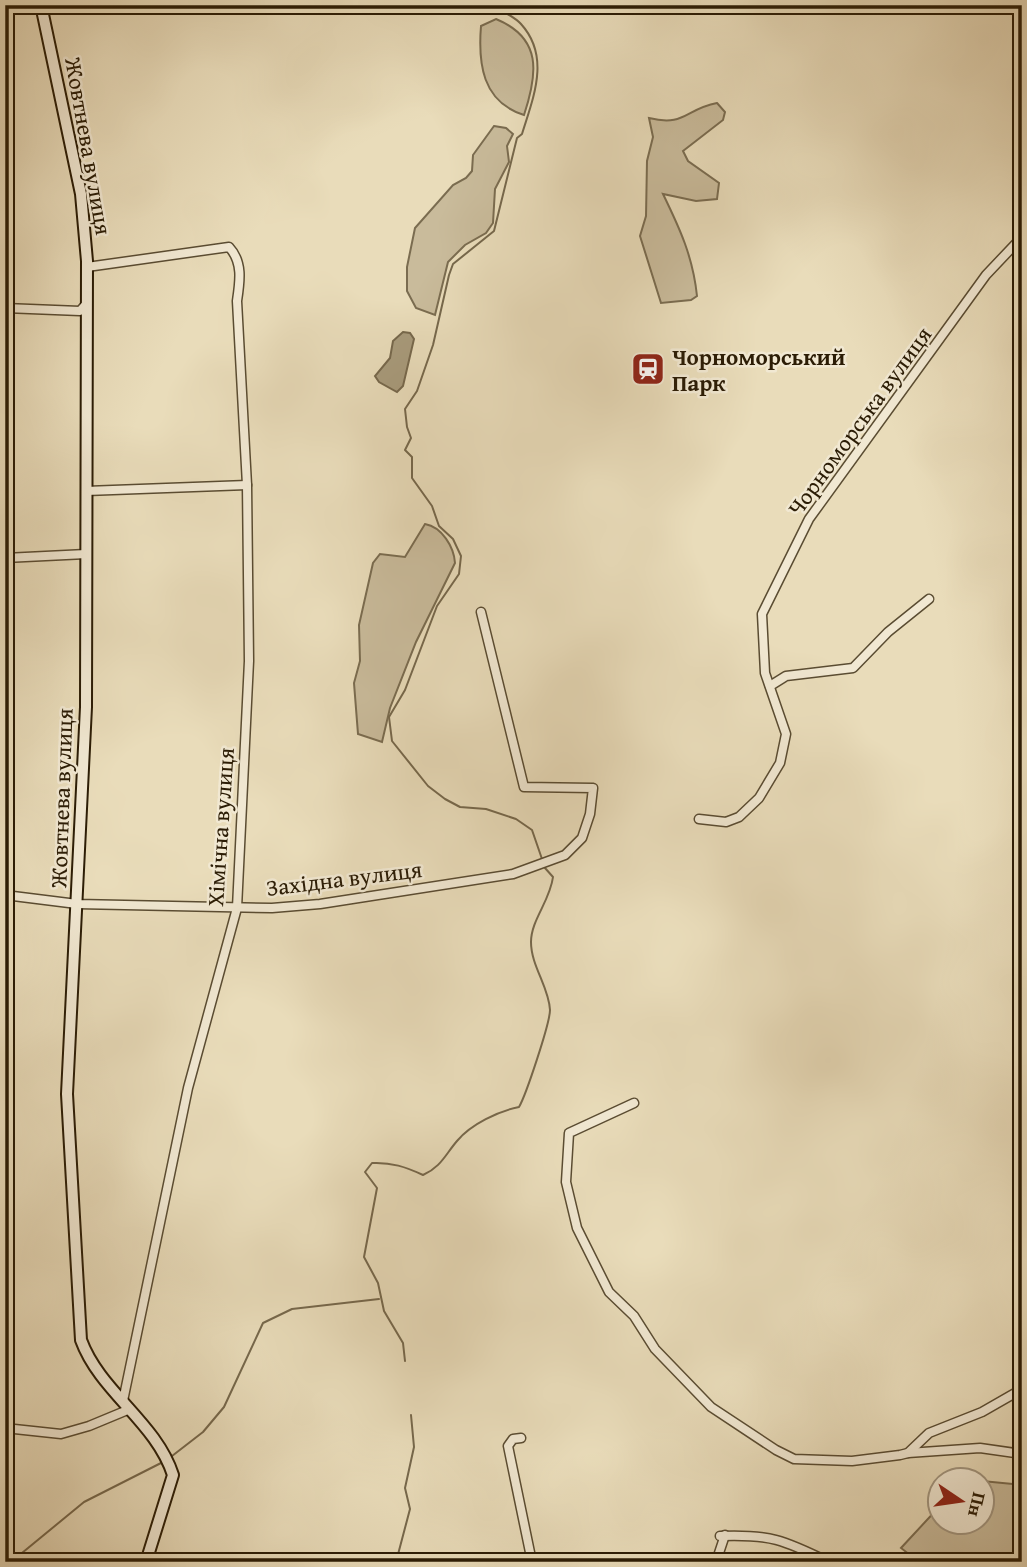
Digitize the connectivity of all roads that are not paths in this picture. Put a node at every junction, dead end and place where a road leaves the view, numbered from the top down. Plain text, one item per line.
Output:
1 (41, 5) edge
2 (1022, 237) edge
3 (87, 267) junction
4 (86, 304) junction
5 (5, 308) edge
6 (5, 483) edge
7 (247, 485) junction
8 (86, 491) junction
9 (86, 554) junction
10 (6, 558) edge
11 (929, 599) dead end
12 (481, 612) dead end
13 (770, 686) junction
14 (699, 819) dead end
15 (5, 895) edge
16 (77, 904) junction
17 (237, 908) junction
18 (634, 1103) dead end
19 (1022, 1389) edge
20 (126, 1405) junction
21 (5, 1428) edge
22 (521, 1438) dead end
23 (908, 1453) junction
24 (1022, 1454) edge
25 (146, 1562) edge
26 (532, 1562) edge
27 (716, 1562) edge
28 (829, 1562) edge

1 - 3 main road, Жовтнева вулиця
2 - 13 street, Чорноморська вулиця
3 - 4 main road, Жовтнева вулиця
3 - 7 street, Хімічна вулиця
4 - 5 street
4 - 8 main road, Жовтнева вулиця
6 - 10 street
7 - 8 street
7 - 17 street, Хімічна вулиця
8 - 9 main road, Жовтнева вулиця
9 - 10 street
9 - 16 main road, Жовтнева вулиця
11 - 13 street
12 - 17 street, Західна вулиця
13 - 14 street, Чорноморська вулиця
15 - 16 street, Західна вулиця
16 - 17 street, Західна вулиця
16 - 20 main road, Жовтнева вулиця
17 - 20 street, Хімічна вулиця
18 - 23 street
19 - 23 street
20 - 21 street
20 - 25 main road, Жовтнева вулиця
22 - 26 street
23 - 24 street
27 - 28 street

